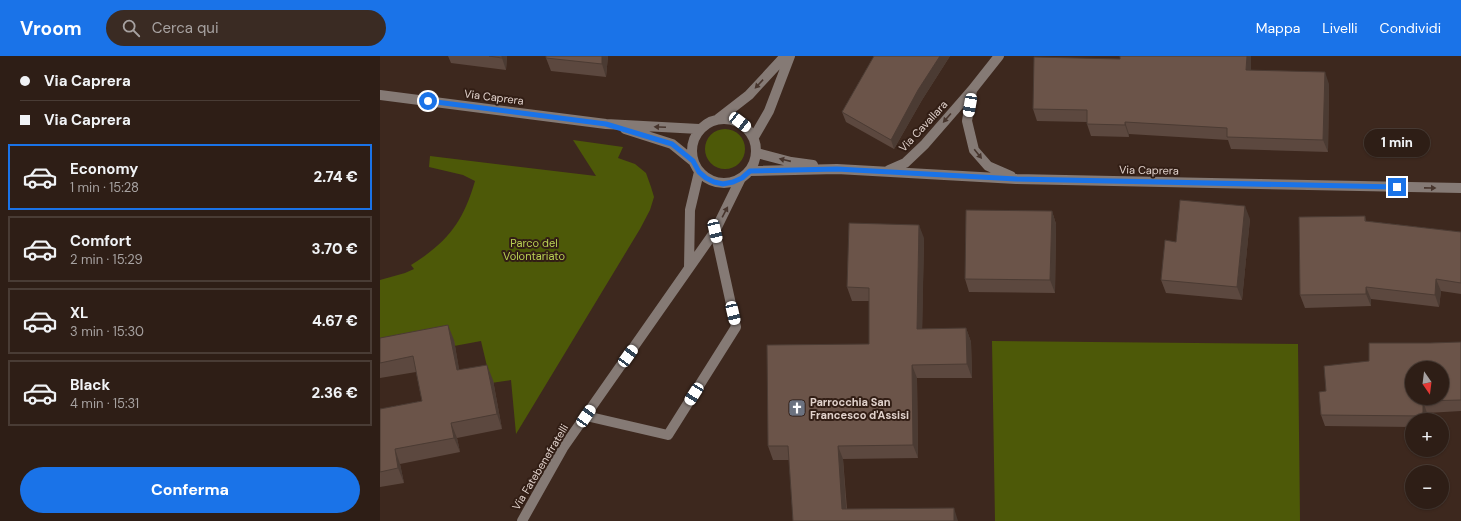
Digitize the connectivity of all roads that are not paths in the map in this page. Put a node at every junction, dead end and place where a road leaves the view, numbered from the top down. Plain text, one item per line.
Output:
1 (785, 56) edge
2 (790, 56) edge
3 (999, 56) edge
4 (972, 90) junction
5 (380, 95) edge
6 (718, 119) junction
7 (606, 124) junction
8 (699, 129) junction
9 (754, 138) junction
10 (757, 153) junction
11 (693, 161) junction
12 (837, 169) junction
13 (750, 171) junction
14 (887, 171) junction
15 (699, 172) junction
16 (742, 178) junction
17 (1016, 179) junction
18 (1461, 188) edge
19 (715, 231) junction
20 (689, 268) junction
21 (586, 416) junction
22 (522, 521) edge

1 -> 6 street
2 - 9 street
3 - 4 street, Via Cavallara
4 -> 14 street, Via Cavallara
4 -> 17 street, Via Cavallara
5 - 7 street, Via Caprera
6 - 8 street
6 - 9 street
8 -> 7 street, Via Caprera
7 - 11 street, Via Caprera
8 - 11 street
9 - 10 street
12 -> 10 street, Via Caprera
10 - 13 street
11 - 15 street
12 - 13 street, Via Caprera
12 - 14 street, Via Caprera
13 - 16 street
14 - 17 street, Via Caprera
15 - 16 street
15 - 20 street
19 -> 16 street, Via Fatebenefratelli
17 -> 18 street, Via Caprera
19 - 20 street, Via Fatebenefratelli
19 - 21 street
20 - 21 street, Via Fatebenefratelli
21 - 22 street, Via Fatebenefratelli

